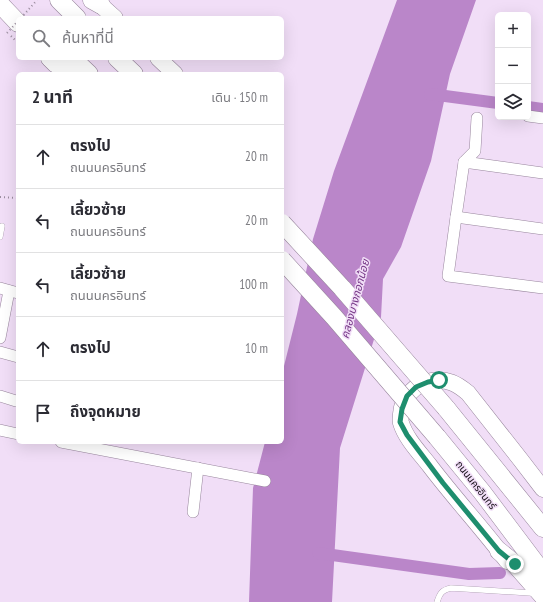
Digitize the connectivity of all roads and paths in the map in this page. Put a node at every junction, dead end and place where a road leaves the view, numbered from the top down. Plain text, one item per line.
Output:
1 (10, 0) edge
2 (37, 0) edge
3 (58, 0) edge
4 (96, 2) edge
5 (0, 4) edge
6 (0, 13) edge
7 (23, 16) edge
8 (27, 16) edge
9 (75, 16) edge
10 (113, 16) edge
11 (15, 27) edge
12 (119, 60) edge
13 (160, 60) edge
14 (59, 62) edge
15 (85, 72) edge
16 (132, 72) edge
17 (173, 72) edge
18 (531, 116) edge
19 (477, 118) dead end
20 (543, 118) edge
21 (464, 162) junction
22 (543, 173) edge
23 (0, 198) edge
24 (16, 198) edge
25 (456, 217) junction
26 (284, 225) edge
27 (2, 226) dead end
28 (543, 229) edge
29 (0, 237) edge
30 (284, 262) edge
31 (543, 288) edge
32 (9, 291) edge
33 (0, 338) edge
34 (0, 352) edge
35 (16, 356) edge
36 (0, 396) edge
37 (16, 401) dead end
38 (0, 430) edge
39 (16, 434) edge
40 (71, 444) edge
41 (198, 468) junction
42 (265, 481) dead end
43 (543, 489) edge
44 (193, 512) dead end
45 (543, 528) edge
46 (499, 551) joint
47 (543, 573) edge
48 (537, 597) edge
49 (437, 602) edge

1 - 8 main road
2 - 7 path, bridge
3 - 9 main road
4 - 10 main road
5 - 11 main road
6 - 11 main road
12 - 16 main road
13 - 17 main road
14 - 15 main road
18 - 20 street
19 - 21 street
21 - 22 street
21 - 25 street
23 - 24 path
25 - 28 street
25 - 31 street
26 - 45 main road, bridge
27 - 29 lane
30 - 47 main road, ถนนนครอินทร์, bridge
32 - 33 street
34 - 35 street
36 - 37 street
38 - 39 street
40 - 41 street
41 - 42 street
41 - 44 street
43 - 46 main road
46 - 48 main road
48 - 49 lane

